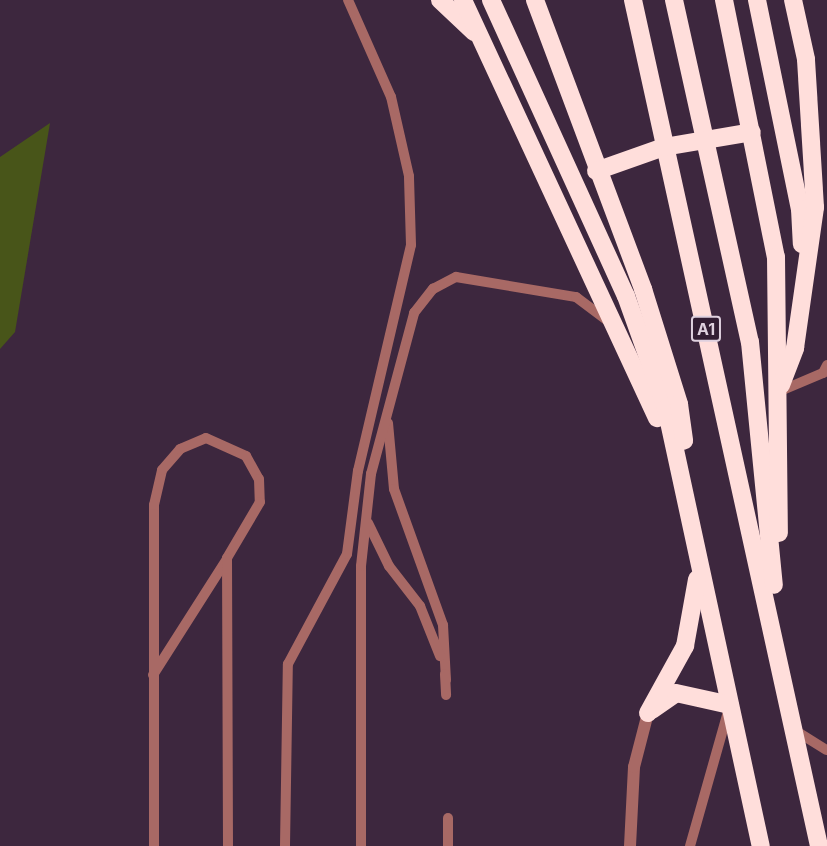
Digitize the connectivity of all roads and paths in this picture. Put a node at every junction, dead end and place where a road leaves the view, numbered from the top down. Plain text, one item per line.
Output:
1 (348, 0) edge
2 (440, 0) edge
3 (463, 0) edge
4 (490, 0) edge
5 (535, 0) edge
6 (633, 0) edge
7 (674, 0) edge
8 (724, 0) edge
9 (758, 0) edge
10 (793, 0) edge
11 (482, 40) junction
12 (752, 132) junction
13 (705, 139) junction
14 (664, 147) junction
15 (596, 171) junction
16 (805, 294) junction
17 (616, 327) junction
18 (827, 365) edge
19 (778, 392) junction
20 (388, 411) junction
21 (693, 519) junction
22 (353, 522) junction
23 (368, 522) junction
24 (227, 558) junction
25 (361, 566) junction
26 (781, 658) junction
27 (153, 675) junction
28 (446, 680) junction
29 (446, 695) dead end
30 (730, 705) junction
31 (648, 713) junction
32 (796, 732) junction
33 (827, 750) edge
34 (448, 818) dead end
35 (821, 842) edge
36 (154, 846) edge
37 (228, 846) edge
38 (285, 846) edge
39 (361, 846) edge
40 (447, 846) edge
41 (630, 846) edge
42 (690, 846) edge
43 (761, 846) edge

1 - 22 lane
2 - 11 highway
3 - 11 highway
4 - 21 highway
5 - 15 highway
6 - 14 highway, A1
7 - 13 highway, A1
8 - 12 highway, A1
9 - 16 highway, A1
10 - 16 highway, A1
11 - 17 highway
12 - 13 highway
12 - 19 highway, A1
13 - 14 highway
13 - 26 highway, A1
14 - 15 highway
14 - 26 highway, A1
15 - 21 highway
16 - 19 highway, A1
17 - 20 lane
17 - 21 highway
18 - 19 lane
19 - 26 highway, A1
20 - 23 lane
20 - 28 lane
21 - 30 highway
21 - 31 highway
22 - 25 lane
22 - 38 lane
23 - 25 lane
23 - 28 lane
24 - 27 lane
24 - 27 lane
24 - 37 lane
25 - 39 lane
26 - 32 highway, A1
27 - 36 lane
28 - 29 lane
30 - 31 highway
30 - 42 lane
30 - 43 highway
31 - 41 street
32 - 33 lane
32 - 35 highway, A1
34 - 40 lane

